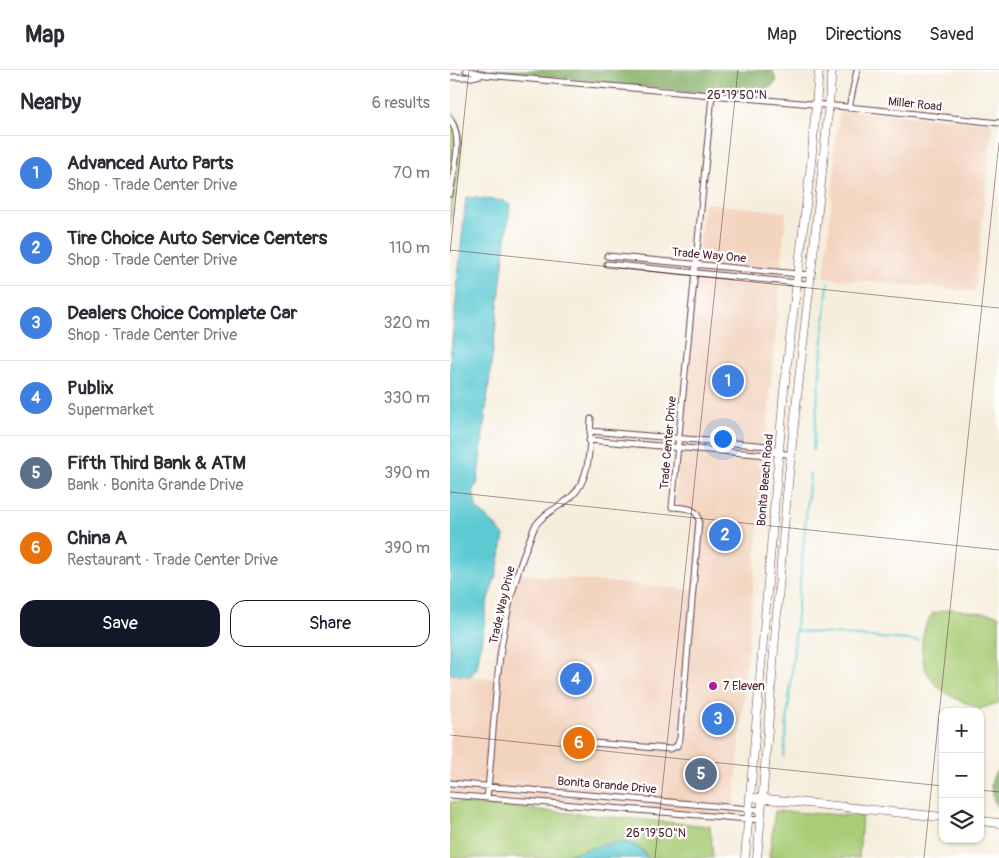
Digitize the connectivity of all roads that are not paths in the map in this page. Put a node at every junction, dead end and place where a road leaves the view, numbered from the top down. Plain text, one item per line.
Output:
1 (466, 70) edge
2 (820, 70) edge
3 (832, 70) edge
4 (857, 70) edge
5 (484, 73) edge
6 (450, 78) edge
7 (712, 96) junction
8 (817, 105) junction
9 (829, 106) junction
10 (849, 108) junction
11 (450, 118) edge
12 (999, 123) edge
13 (450, 194) edge
14 (607, 256) dead end
15 (607, 264) dead end
16 (697, 264) junction
17 (696, 273) junction
18 (798, 274) junction
19 (810, 275) junction
20 (796, 283) junction
21 (808, 284) junction
22 (591, 419) dead end
23 (590, 431) junction
24 (678, 438) junction
25 (589, 440) junction
26 (677, 447) junction
27 (777, 453) junction
28 (791, 455) junction
29 (594, 744) dead end
30 (450, 783) edge
31 (488, 787) junction
32 (450, 795) edge
33 (750, 797) junction
34 (487, 798) junction
35 (762, 798) junction
36 (750, 809) junction
37 (762, 810) junction
38 (939, 817) edge
39 (748, 819) junction
40 (761, 820) junction
41 (984, 821) edge
42 (999, 823) edge
43 (745, 858) edge
44 (757, 858) edge

1 - 5 street
2 - 8 street, Bonita Beach Road
3 - 9 street, Bonita Beach Road
4 - 10 street
5 - 6 street
5 - 7 street, Miller Road
7 - 8 street, Miller Road
7 - 16 street, Trade Center Drive
8 - 9 street, Miller Road
8 - 18 street, Bonita Beach Road
9 - 10 street, Miller Road
9 - 19 street, Bonita Beach Road
10 - 12 street, Miller Road
11 - 13 street
14 - 16 street, Trade Way One
15 - 17 street, Trade Way One
16 - 17 street, Trade Center Drive
16 - 18 street, Trade Way One
17 - 20 street, Trade Way One
17 - 24 street, Trade Center Drive
18 - 19 street, Trade Way One
18 - 20 street, Bonita Beach Road
19 - 21 street, Bonita Beach Road
20 - 21 street, Trade Way One
20 - 27 street, Bonita Beach Road
21 - 28 street, Bonita Beach Road
22 - 23 street, Trade Way Drive
23 - 24 street
23 - 25 street, Trade Way Drive
24 - 26 street, Trade Center Drive
24 - 27 street
25 - 26 street
25 - 31 street, Trade Way Drive
26 - 27 street
26 - 29 street, Trade Center Drive
27 - 28 street
27 - 33 street, Bonita Beach Road
28 - 35 street, Bonita Beach Road
30 - 31 street, Bonita Grande Drive
31 - 34 street, Trade Way Drive
31 - 36 street, Bonita Grande Drive
32 - 34 street, Bonita Grande Drive
33 - 35 street
33 - 36 street, Bonita Beach Road
34 - 39 street, Bonita Grande Drive
35 - 37 street, Bonita Beach Road
35 - 38 street
36 - 37 street, Bonita Grande Drive
36 - 39 street, Bonita Beach Road
37 - 40 street, Bonita Beach Road
39 - 40 street, Bonita Grande Drive
39 - 43 street, Bonita Beach Road
40 - 44 street, Bonita Beach Road
41 - 42 street

